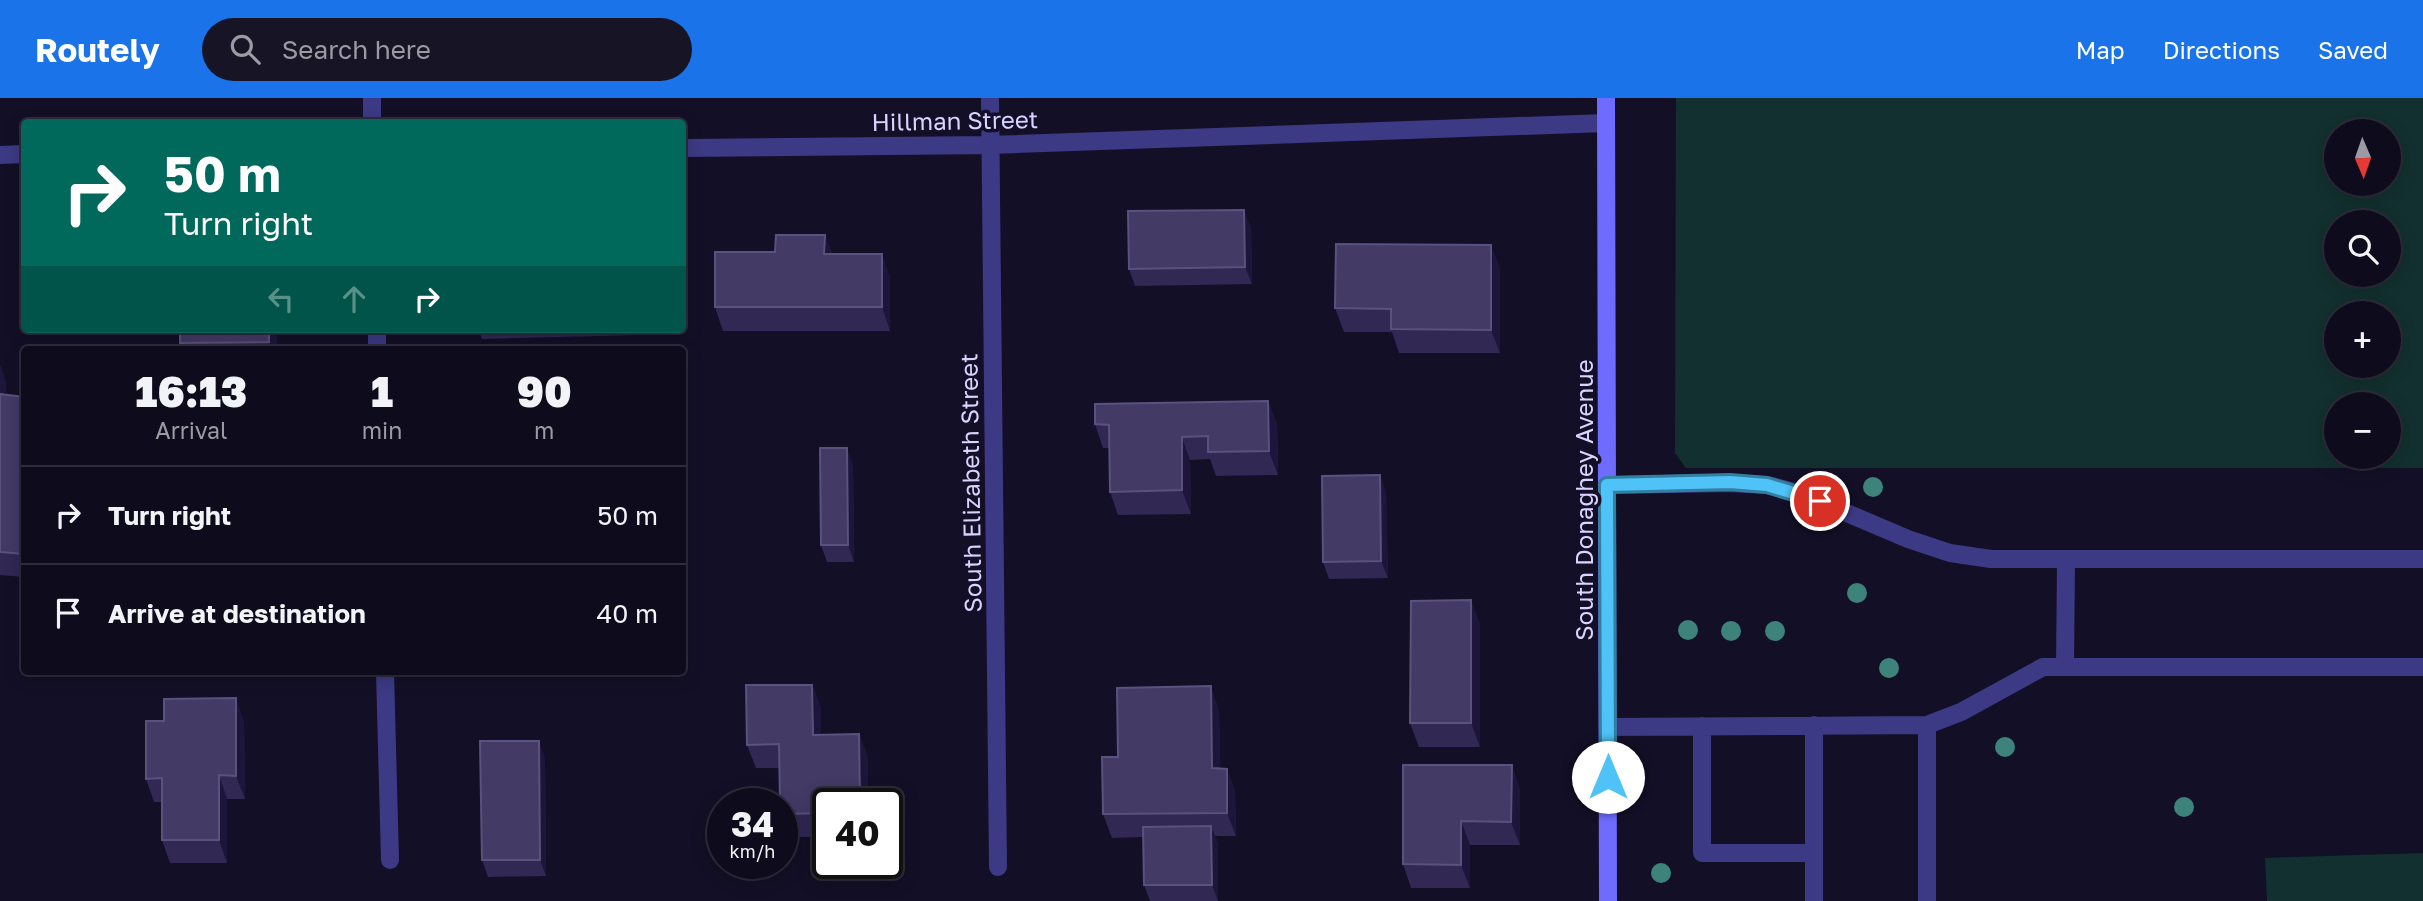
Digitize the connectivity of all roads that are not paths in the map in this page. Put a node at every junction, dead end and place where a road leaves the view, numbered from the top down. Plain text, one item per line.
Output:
1 (372, 98) edge
2 (990, 98) edge
3 (1606, 98) edge
4 (372, 119) edge
5 (1605, 122) junction
6 (990, 145) junction
7 (686, 148) edge
8 (21, 154) edge
9 (0, 155) edge
10 (1607, 485) junction
11 (2423, 559) edge
12 (2066, 560) junction
13 (2065, 667) junction
14 (2423, 667) edge
15 (385, 675) edge
16 (1927, 724) junction
17 (1814, 725) junction
18 (1702, 726) junction
19 (1608, 727) junction
20 (1814, 853) junction
21 (390, 860) dead end
22 (998, 867) dead end
23 (1608, 901) edge
24 (1814, 901) edge
25 (1927, 901) edge

1 - 4 street
2 - 6 street, South Elizabeth Street
3 - 5 street, South Donaghey Avenue
5 - 6 street, Hillman Street
5 - 10 street, South Donaghey Avenue
6 - 7 street, Hillman Street
6 - 22 street, South Elizabeth Street
8 - 9 street
10 - 12 street
10 - 19 street, South Donaghey Avenue
11 - 12 street
12 - 13 street
13 - 14 street
13 - 16 street
15 - 21 street
16 - 17 street
16 - 25 street
17 - 18 street
17 - 20 street
18 - 19 street
18 - 20 street
19 - 23 street, South Donaghey Avenue
20 - 24 street

